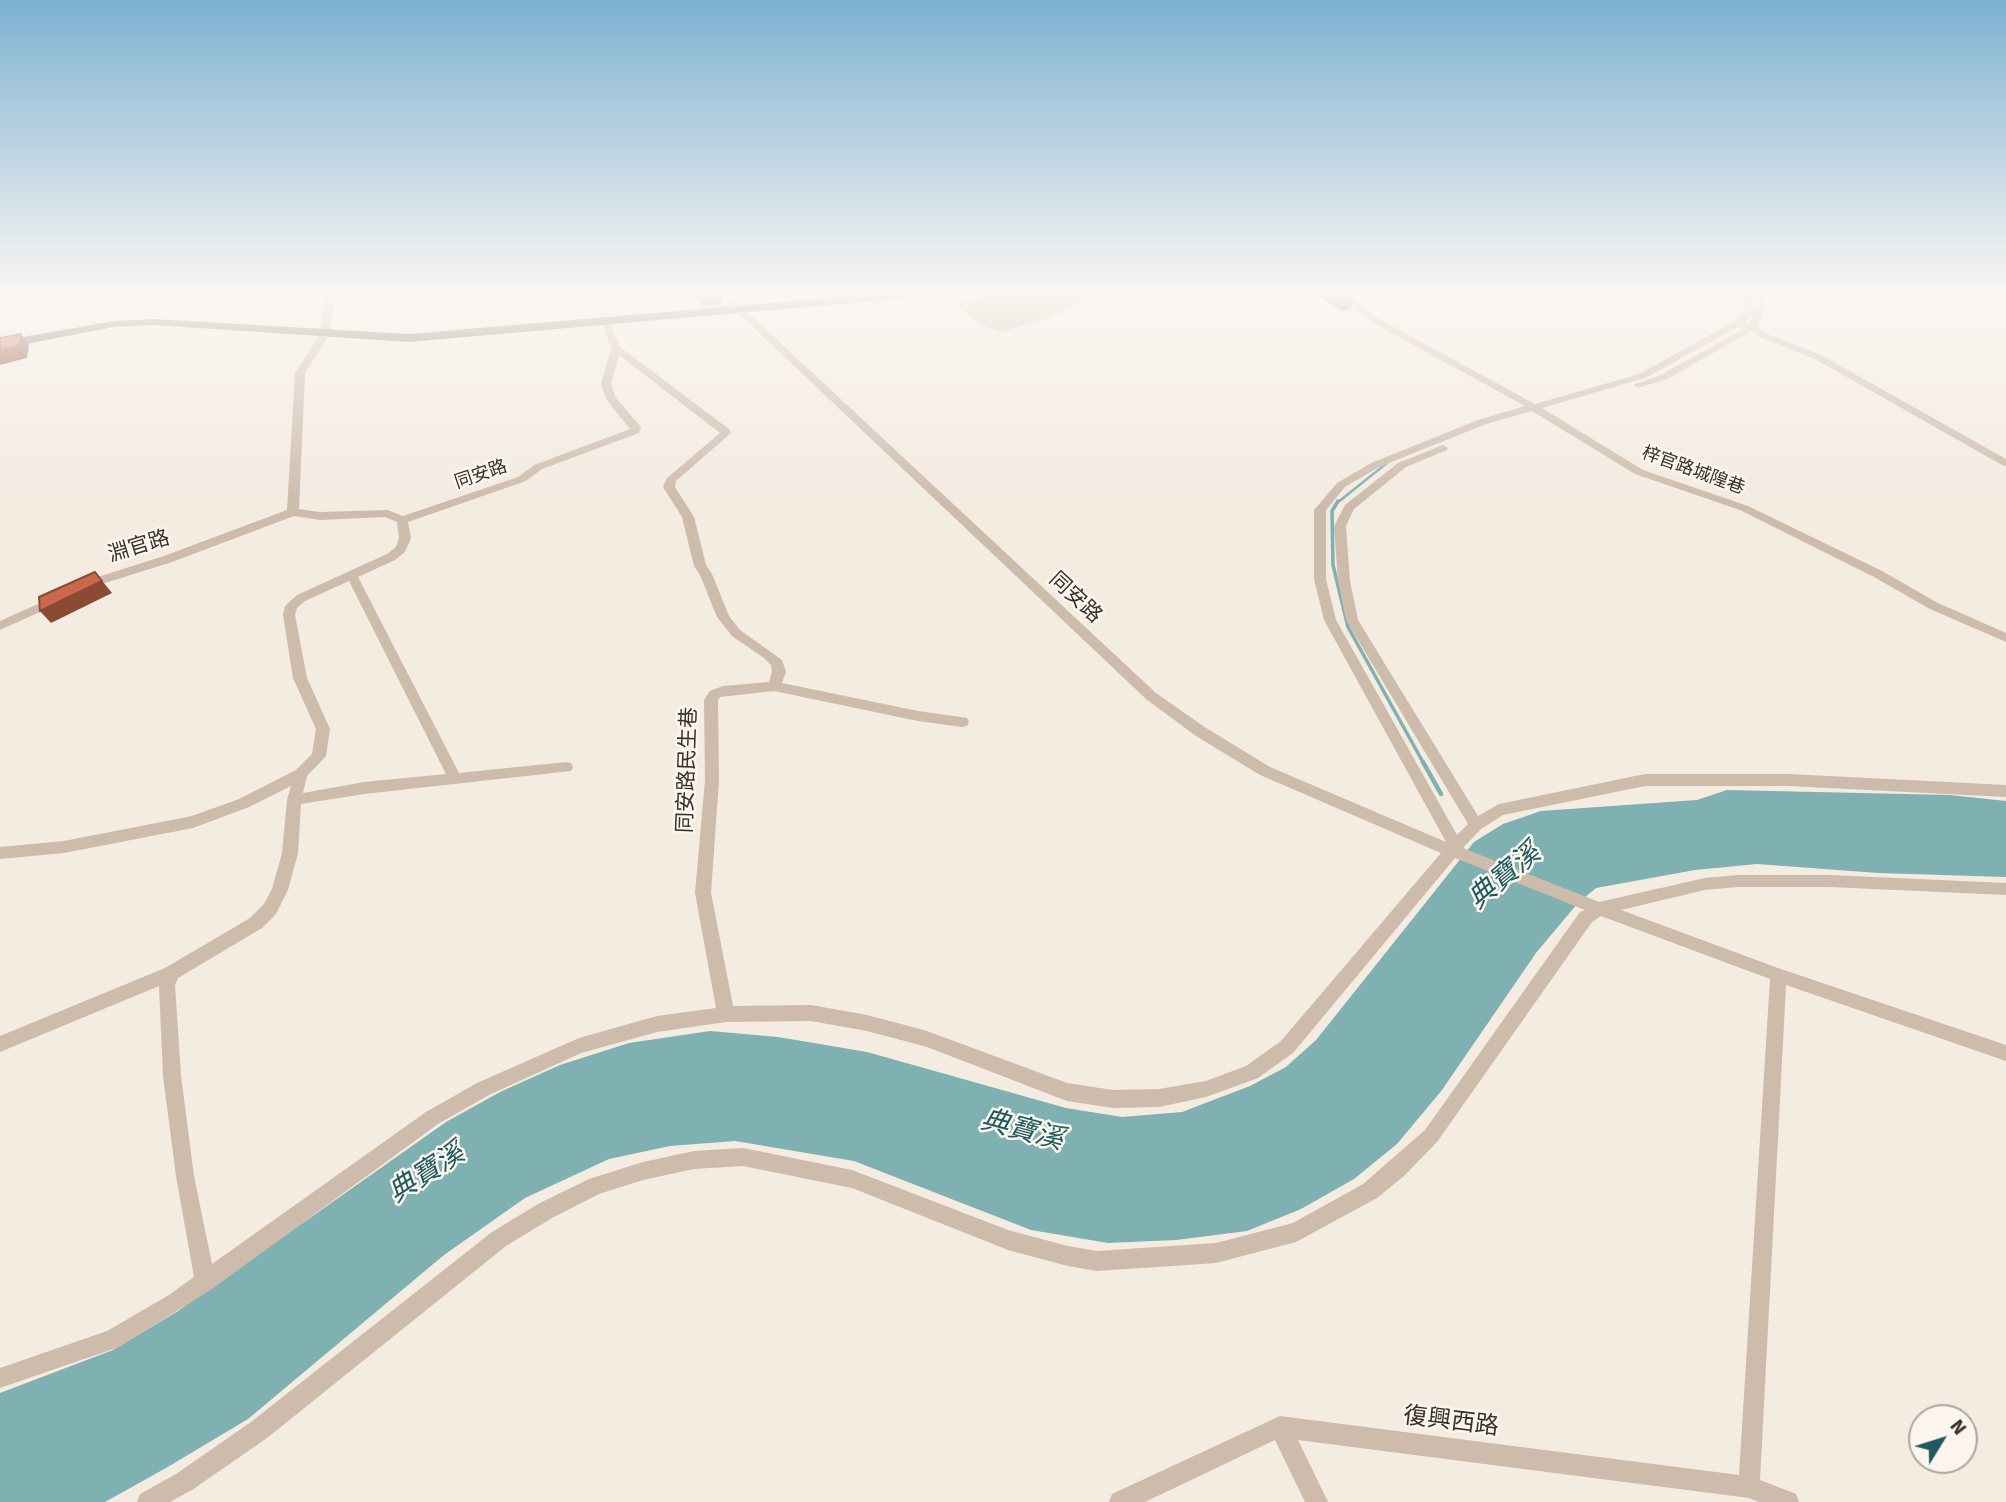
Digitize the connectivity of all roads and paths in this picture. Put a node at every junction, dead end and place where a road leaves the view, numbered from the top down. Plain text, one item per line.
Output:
1 (306, 364) edge
2 (612, 364) edge
3 (637, 364) edge
4 (798, 364) edge
5 (1455, 364) edge
6 (1676, 364) edge
7 (1831, 364) edge
8 (1538, 410) junction
9 (2006, 463) edge
10 (293, 512) junction
11 (402, 520) junction
12 (352, 576) junction
13 (0, 626) edge
14 (2006, 638) edge
15 (774, 686) junction
16 (962, 722) dead end
17 (566, 767) dead end
18 (301, 774) junction
19 (455, 778) junction
20 (2006, 791) edge
21 (294, 800) junction
22 (1476, 825) junction
23 (1456, 846) junction
24 (0, 853) edge
25 (2006, 889) edge
26 (1597, 907) junction
27 (171, 973) junction
28 (1778, 975) junction
29 (726, 1014) junction
30 (0, 1044) edge
31 (2006, 1053) edge
32 (205, 1282) junction
33 (0, 1378) edge
34 (1280, 1427) junction
35 (1749, 1487) junction
36 (148, 1502) edge
37 (1121, 1502) edge
38 (1317, 1502) edge
39 (1788, 1502) edge

1 - 10 street
2 - 11 street, 同安路
3 - 15 street
4 - 26 street, 同安路
5 - 8 street, 梓官路城隍巷
6 - 8 street
7 - 9 street
8 - 14 street, 梓官路城隍巷
8 - 22 street
8 - 23 street
10 - 11 street
10 - 13 street, 淵官路
11 - 12 street
12 - 18 street
12 - 19 street
15 - 16 street
15 - 29 street, 同安路民生巷
17 - 19 street
18 - 21 street
18 - 24 street
19 - 21 street
20 - 22 street
21 - 27 street
22 - 23 street
23 - 29 street
25 - 26 street
26 - 28 street, 同安路
26 - 36 street
27 - 30 street
27 - 32 street
28 - 31 street, 同安路
28 - 35 street
29 - 32 street
32 - 33 street
34 - 35 street, 復興西路
34 - 37 street
34 - 38 street
35 - 39 street, 復興西路

